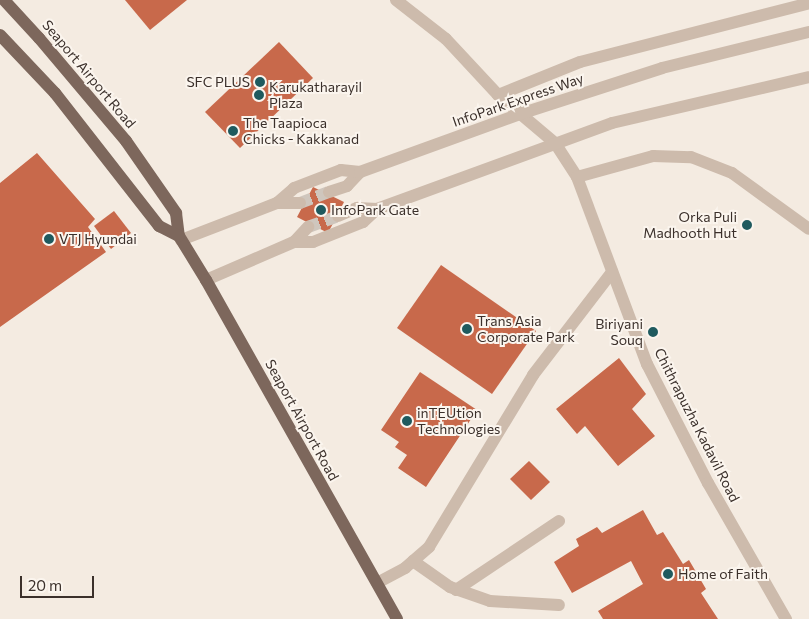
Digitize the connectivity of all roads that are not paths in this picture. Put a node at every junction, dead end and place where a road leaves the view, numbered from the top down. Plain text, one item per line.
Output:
1 (4, 0) edge
2 (396, 0) edge
3 (809, 3) edge
4 (809, 32) edge
5 (0, 35) edge
6 (809, 77) edge
7 (498, 95) junction
8 (520, 114) junction
9 (555, 143) junction
10 (360, 172) junction
11 (577, 177) junction
12 (329, 192) tunnel mouth
13 (277, 203) junction
14 (300, 203) tunnel mouth
15 (377, 209) junction
16 (338, 216) tunnel mouth
17 (308, 227) tunnel mouth
18 (809, 229) edge
19 (180, 238) junction
20 (294, 242) junction
21 (612, 272) junction
22 (206, 280) junction
23 (559, 521) dead end
24 (413, 561) junction
25 (377, 583) junction
26 (456, 590) junction
27 (558, 606) dead end
28 (397, 619) edge
29 (786, 619) edge

1 - 19 main road, Seaport Airport Road
2 - 7 street, Chithrapuzha Kadavil Road
3 - 7 street
4 - 8 street, InfoPark Express Way
5 - 19 main road
6 - 9 street
7 - 8 street, Chithrapuzha Kadavil Road
8 - 9 street, Chithrapuzha Kadavil Road
8 - 10 street, InfoPark Express Way
9 - 11 street, Chithrapuzha Kadavil Road
9 - 15 street
10 - 12 street
10 - 13 street, InfoPark Express Way
11 - 18 street
11 - 21 street, Chithrapuzha Kadavil Road
13 - 14 street
13 - 19 street, InfoPark Express Way
15 - 16 street
15 - 20 street
17 - 20 street
19 - 22 main road, Seaport Airport Road
20 - 22 street
21 - 24 street
21 - 29 street, Chithrapuzha Kadavil Road
22 - 25 main road, Seaport Airport Road
23 - 26 street
24 - 25 street
24 - 26 street
25 - 28 main road, Seaport Airport Road
26 - 27 street

